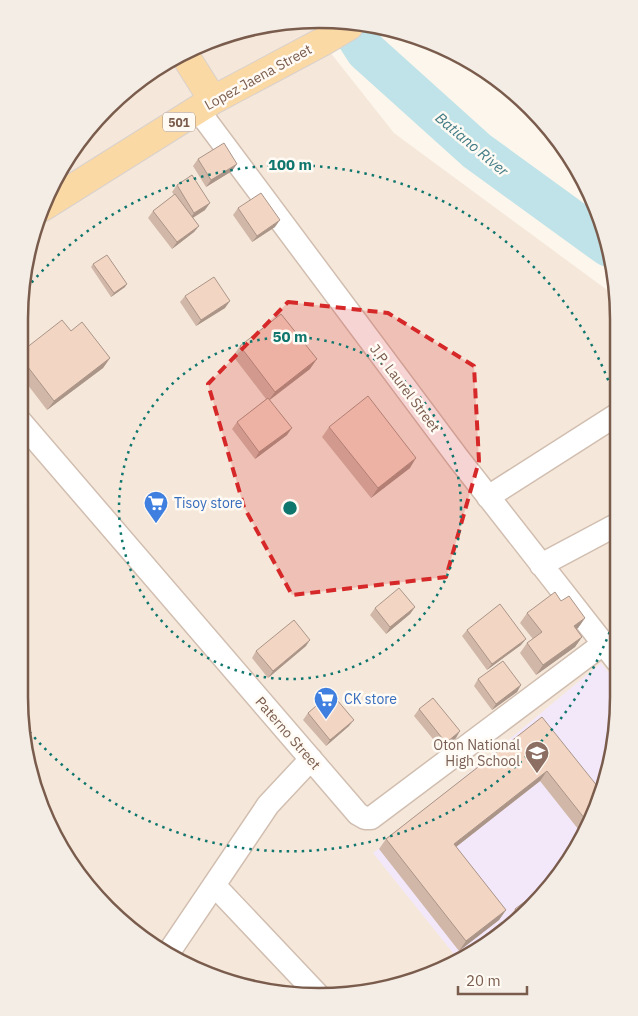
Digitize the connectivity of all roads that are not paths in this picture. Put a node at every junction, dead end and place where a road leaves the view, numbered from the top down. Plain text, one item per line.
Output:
1 (344, 29) edge
2 (187, 60) edge
3 (206, 105) junction
4 (53, 200) edge
5 (610, 419) edge
6 (28, 430) edge
7 (488, 497) junction
8 (610, 528) edge
9 (541, 564) junction
10 (610, 653) edge
11 (311, 759) junction
12 (215, 886) junction
13 (172, 948) edge
14 (311, 988) edge

1 - 3 main road, Lopez Jaena Street / 501
2 - 3 main road
3 - 4 main road, Lopez Jaena Street / 501
3 - 7 street, J.P. Laurel Street
5 - 7 street
6 - 11 street, Paterno Street
7 - 9 street, J.P. Laurel Street
8 - 9 street
9 - 10 street, J.P. Laurel Street
10 - 11 street, Paterno Street
11 - 12 street
12 - 13 street
12 - 14 street

